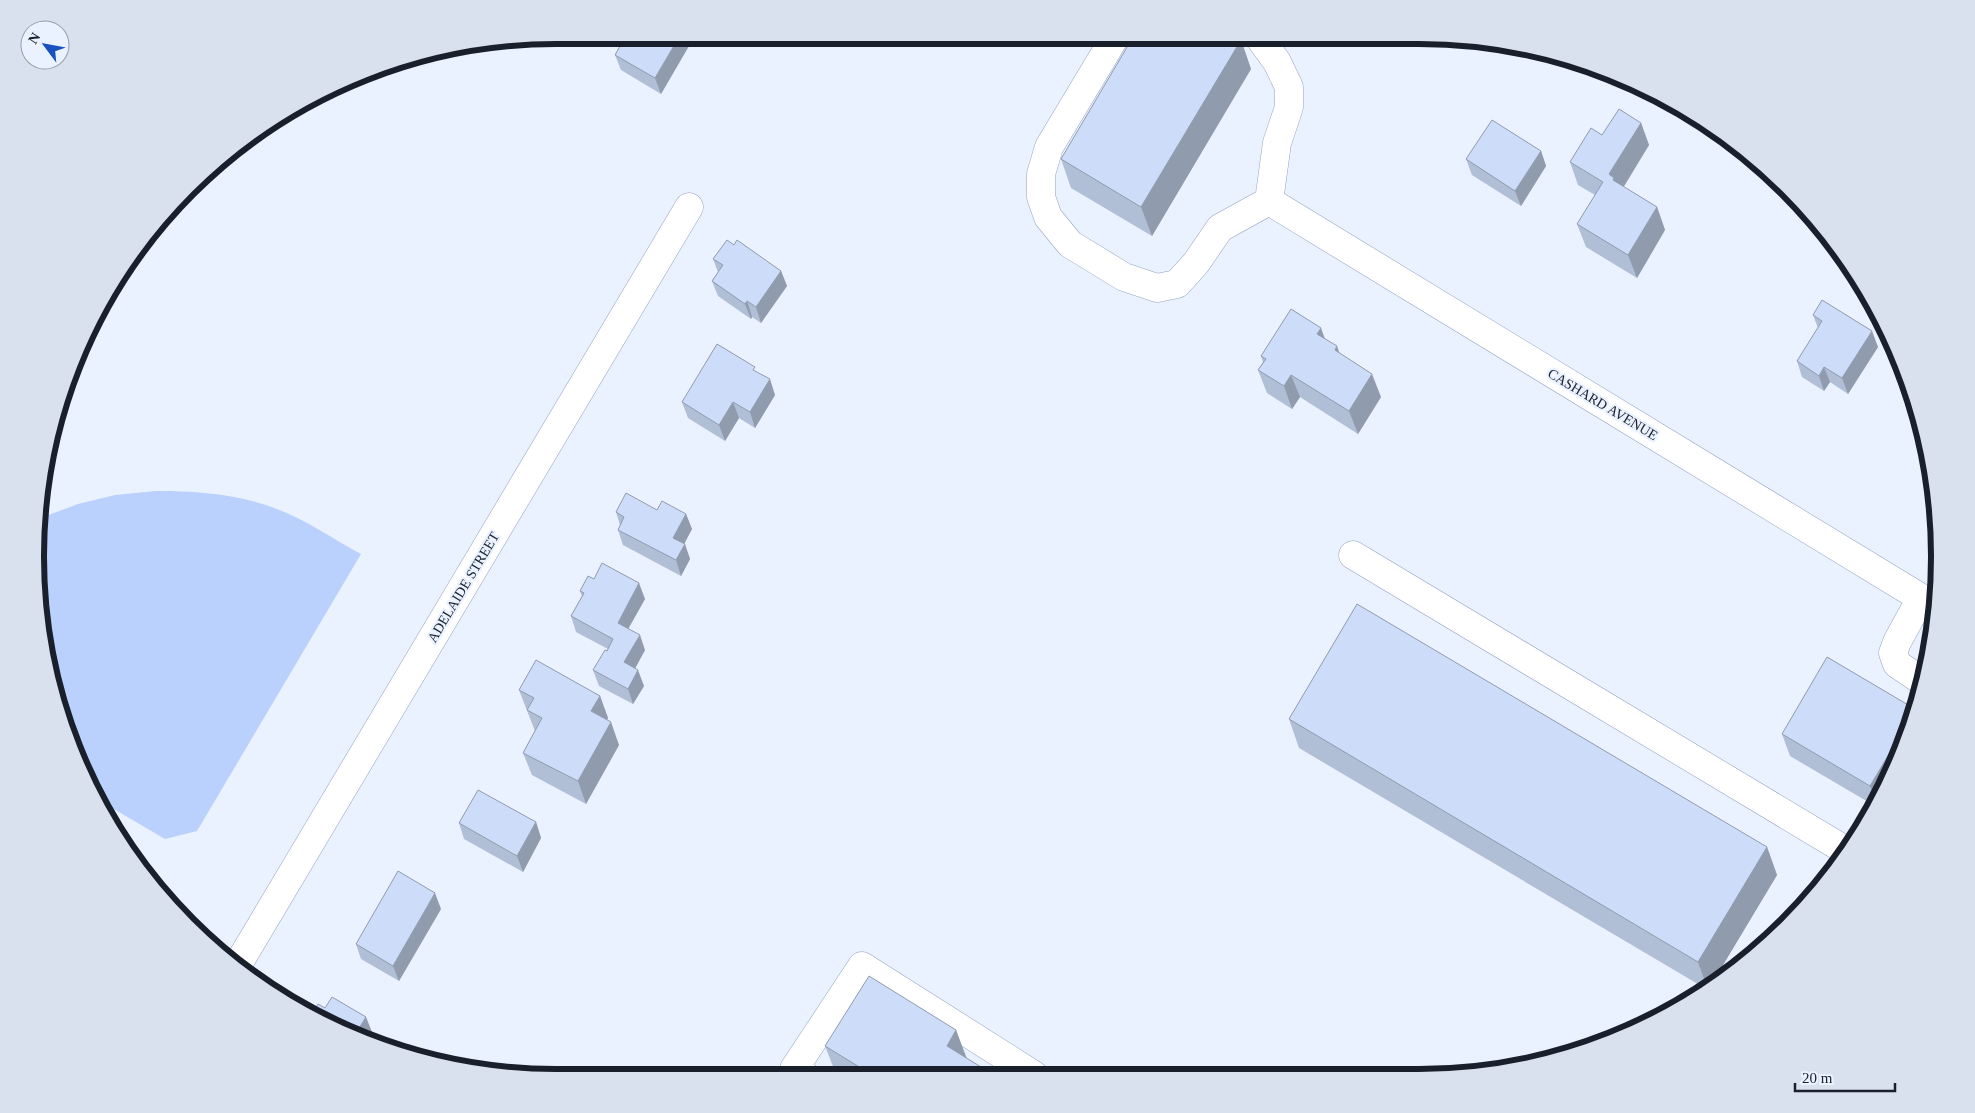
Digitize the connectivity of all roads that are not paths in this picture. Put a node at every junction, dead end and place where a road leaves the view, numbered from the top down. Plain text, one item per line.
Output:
1 (1111, 44) edge
2 (1264, 44) edge
3 (1269, 201) junction
4 (689, 207) dead end
5 (1353, 555) dead end
6 (1929, 603) edge
7 (1917, 677) edge
8 (1840, 847) edge
9 (240, 960) edge
10 (794, 1069) edge
11 (1025, 1069) edge

1 - 3 street
2 - 3 street
3 - 6 street, CASHARD AVENUE
4 - 9 street, ADELAIDE STREET
5 - 8 street
6 - 7 street
10 - 11 street

